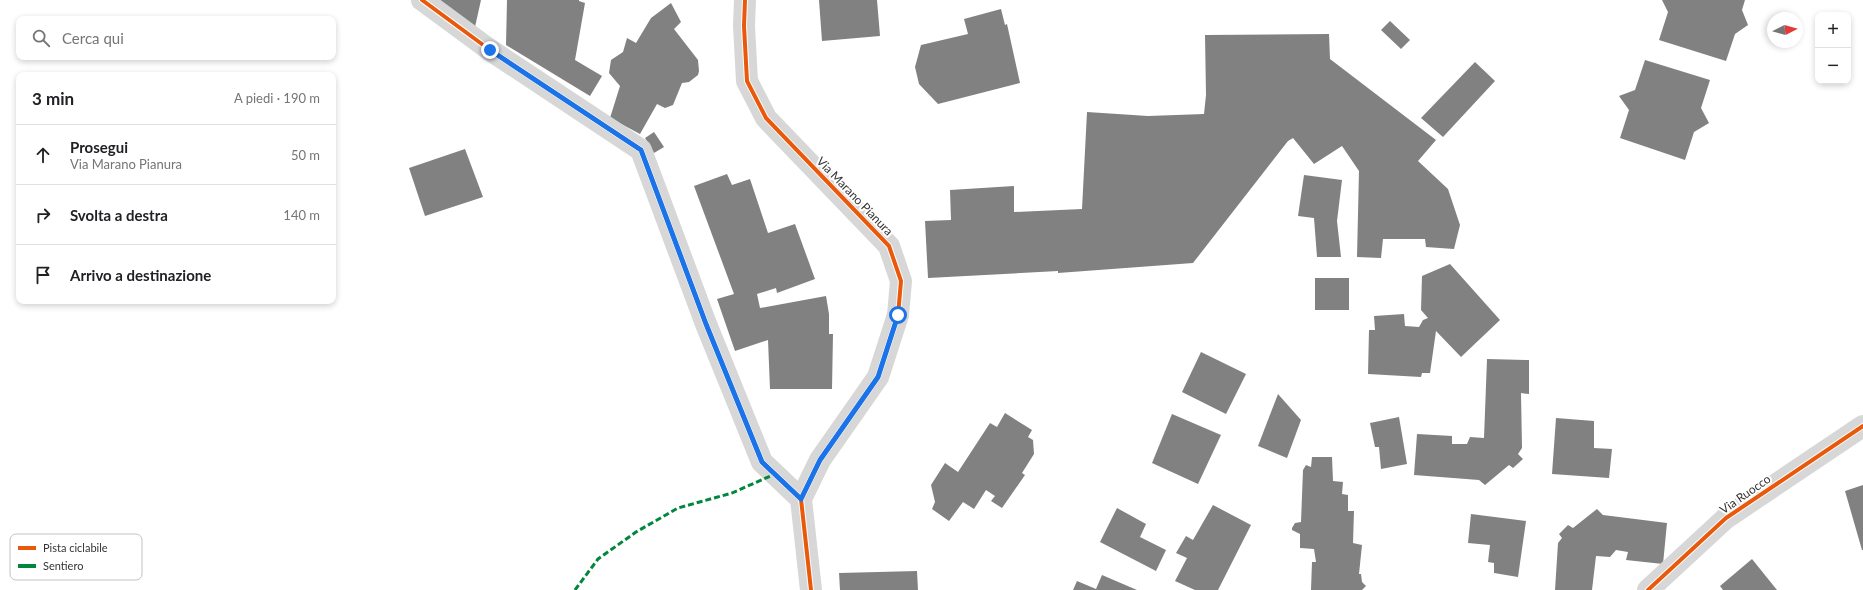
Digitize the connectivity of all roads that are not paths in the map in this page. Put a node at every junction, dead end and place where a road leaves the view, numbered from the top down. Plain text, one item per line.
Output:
1 (422, 0) edge
2 (745, 0) edge
3 (1863, 426) edge
4 (801, 499) junction
5 (811, 590) edge
6 (1648, 590) edge

1 - 4 street
2 - 4 street, Via Marano Pianura
3 - 6 street, Via Ruocco
4 - 5 street

